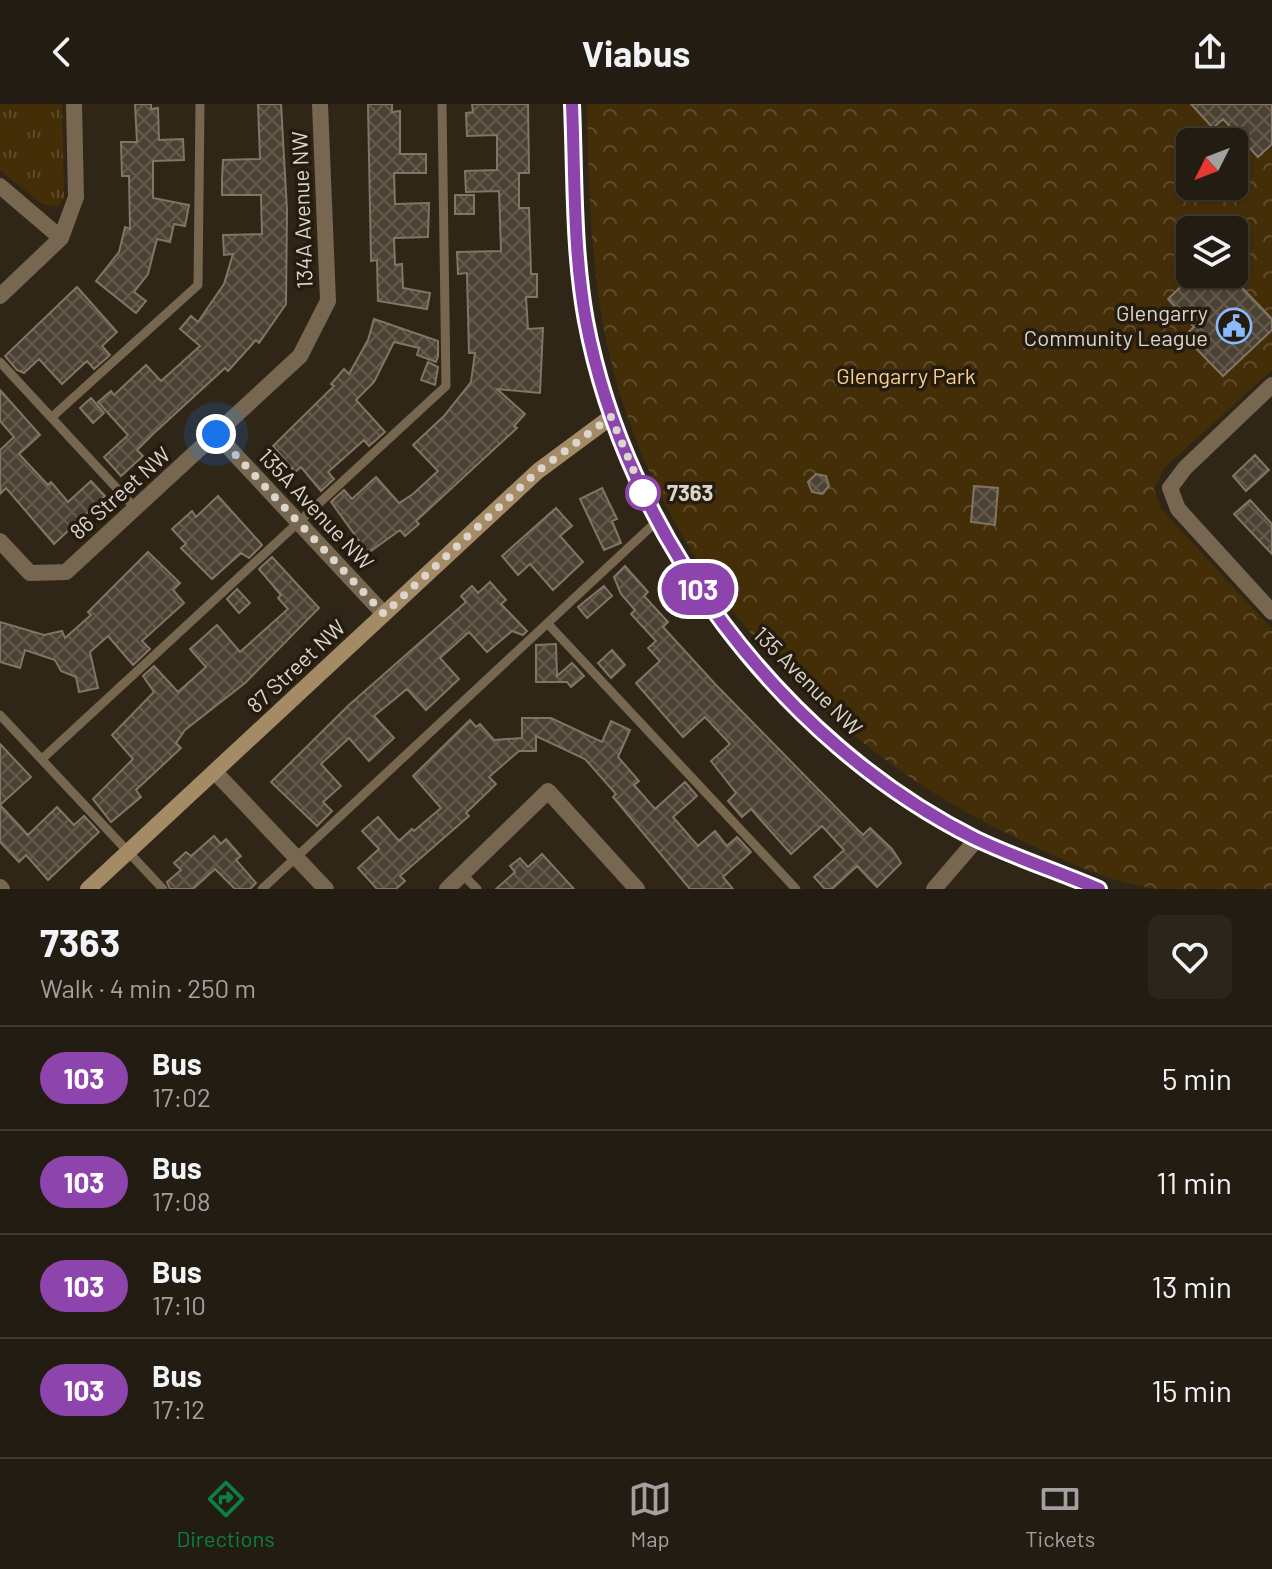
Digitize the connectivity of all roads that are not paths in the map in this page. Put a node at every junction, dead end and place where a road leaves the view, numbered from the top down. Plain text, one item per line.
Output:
1 (74, 104) edge
2 (200, 104) edge
3 (320, 104) edge
4 (442, 104) edge
5 (572, 104) edge
6 (0, 186) edge
7 (61, 238) junction
8 (0, 296) edge
9 (300, 356) joint
10 (0, 362) edge
11 (1272, 385) edge
12 (52, 417) junction
13 (611, 417) junction
14 (216, 434) junction
15 (136, 509) junction
16 (656, 522) junction
17 (298, 523) junction
18 (0, 541) edge
19 (1272, 612) edge
20 (384, 614) junction
21 (548, 624) junction
22 (0, 715) edge
23 (42, 759) junction
24 (215, 772) junction
25 (977, 839) junction
26 (128, 852) junction
27 (296, 857) junction
28 (462, 874) junction
29 (88, 889) edge
30 (163, 889) edge
31 (262, 889) edge
32 (326, 889) edge
33 (447, 889) edge
34 (477, 889) edge
35 (637, 889) edge
36 (796, 889) edge
37 (934, 889) edge
38 (1099, 889) edge

1 - 7 street
2 - 12 lane
3 - 9 street, 134A Avenue NW
4 - 17 lane
5 - 13 street, 135 Avenue NW
6 - 7 street
7 - 8 street
9 - 14 street, 86 Street NW
10 - 12 lane
11 - 19 street
12 - 15 lane
13 - 16 street, 135 Avenue NW
13 - 20 street, 87 Street NW
14 - 15 street, 86 Street NW
14 - 17 street, 135A Avenue NW
15 - 18 street, 86 Street NW
16 - 21 lane
16 - 25 street, 135 Avenue NW
17 - 20 street, 135A Avenue NW
17 - 23 lane
20 - 24 street, 87 Street NW
21 - 27 lane
21 - 36 lane
22 - 23 lane
23 - 26 lane
24 - 26 street, 87 Street NW
24 - 27 street
25 - 37 street
25 - 38 street, 135 Avenue NW
26 - 29 street, 87 Street NW
26 - 30 lane
27 - 31 lane
27 - 32 street
28 - 33 street
28 - 34 lane
28 - 35 street

